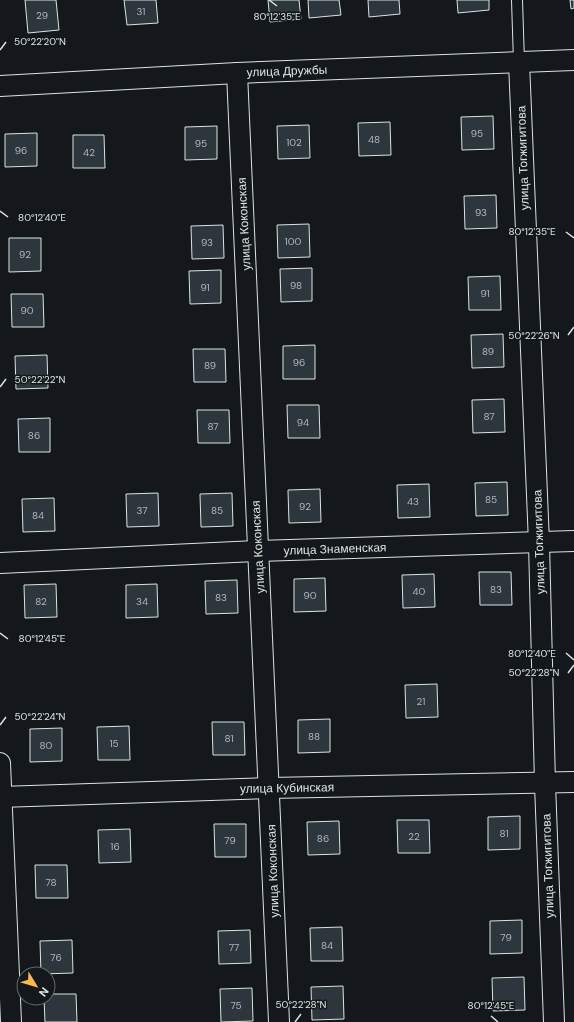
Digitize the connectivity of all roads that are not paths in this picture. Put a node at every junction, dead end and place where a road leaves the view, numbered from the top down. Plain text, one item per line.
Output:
1 (517, 0) edge
2 (574, 60) edge
3 (519, 62) junction
4 (237, 73) junction
5 (0, 86) edge
6 (574, 541) edge
7 (539, 543) junction
8 (258, 551) junction
9 (0, 563) edge
10 (0, 764) edge
11 (574, 782) edge
12 (545, 784) junction
13 (269, 788) junction
14 (1, 797) edge
15 (11, 1022) edge
16 (279, 1022) edge
17 (554, 1022) edge

1 - 3 lane
2 - 3 street, улица Дружбы
3 - 4 street, улица Дружбы
3 - 7 street, улица Тогжигитова
4 - 5 street, улица Дружбы
4 - 8 street, улица Коконская
6 - 7 street, улица Знаменская
7 - 8 street, улица Знаменская
7 - 12 street, улица Тогжигитова
8 - 9 street, улица Знаменская
8 - 13 street, улица Коконская
10 - 14 street
11 - 12 street, улица Кубинская
12 - 13 street, улица Кубинская
12 - 17 street, улица Тогжигитова
13 - 14 street, улица Кубинская
13 - 16 street, улица Коконская
14 - 15 street

